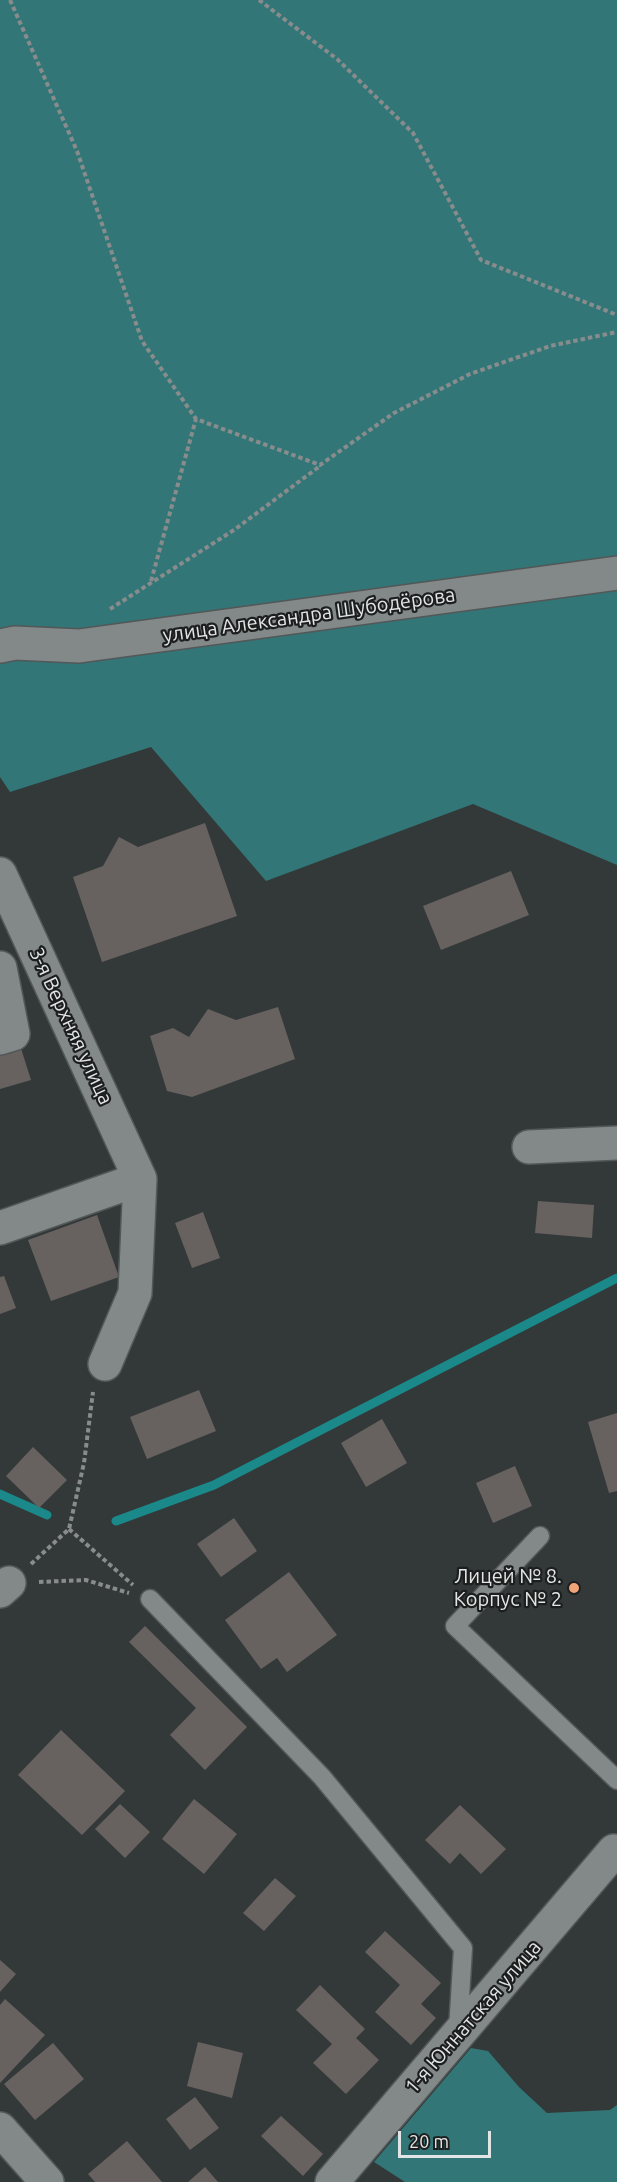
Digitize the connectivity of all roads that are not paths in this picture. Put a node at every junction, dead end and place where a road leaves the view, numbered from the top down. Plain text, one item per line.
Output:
1 (617, 573) edge
2 (0, 646) edge
3 (0, 874) edge
4 (0, 968) edge
5 (0, 1038) edge
6 (617, 1143) edge
7 (530, 1147) dead end
8 (140, 1179) junction
9 (0, 1228) edge
10 (99, 1378) road end
11 (540, 1536) dead end
12 (150, 1599) road end
13 (617, 1780) edge
14 (616, 1843) edge
15 (458, 2034) junction
16 (0, 2129) edge
17 (47, 2182) edge
18 (332, 2182) edge

1 - 2 street, улица Александра Шубодёрова
3 - 8 street, 3-я Верхняя улица
4 - 5 street
6 - 7 street
8 - 9 street
8 - 10 street
11 - 13 lane
12 - 15 lane
14 - 15 street, 1-я Юннатская улица
15 - 18 street, 1-я Юннатская улица
16 - 17 street

